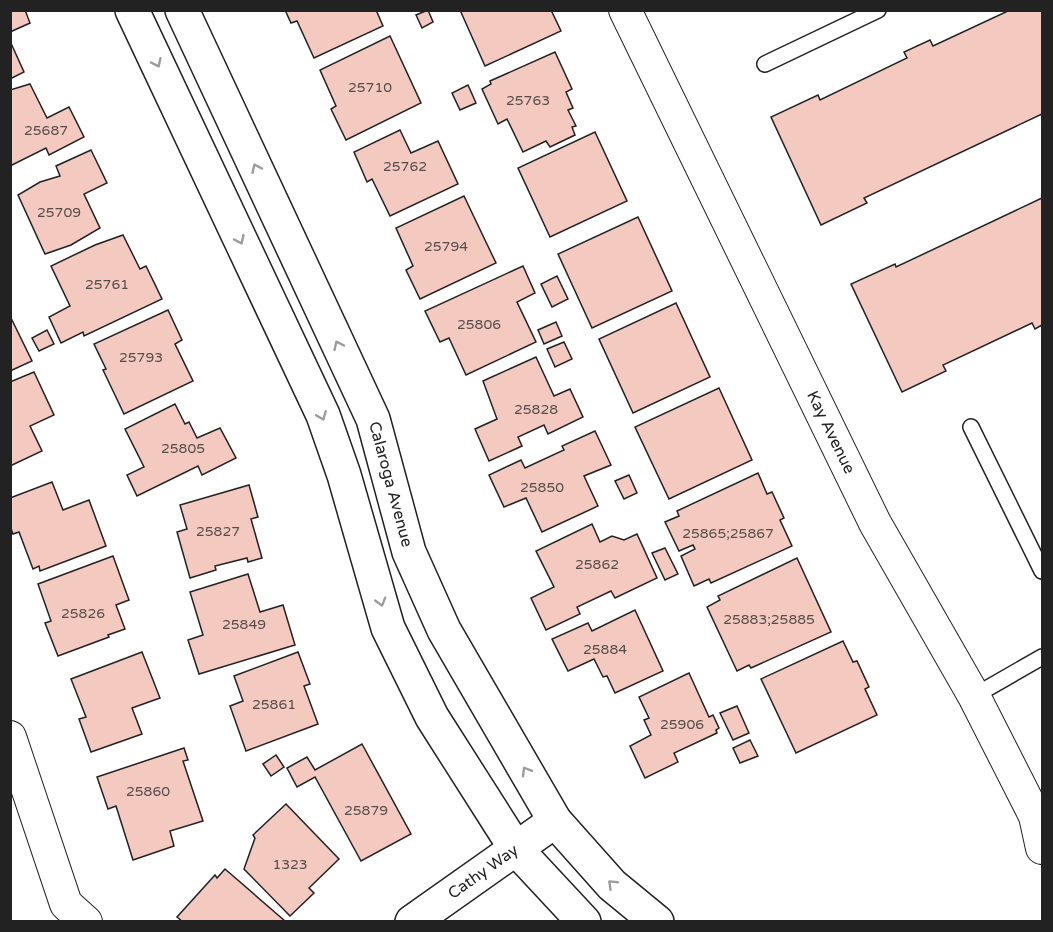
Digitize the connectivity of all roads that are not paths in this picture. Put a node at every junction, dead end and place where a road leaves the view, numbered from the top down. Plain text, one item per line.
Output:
1 (132, 10) edge
2 (182, 10) edge
3 (878, 10) edge
4 (632, 13) edge
5 (765, 64) dead end
6 (971, 427) dead end
7 (1042, 571) edge
8 (1042, 657) edge
9 (974, 696) junction
10 (10, 737) edge
11 (555, 821) junction
12 (1042, 848) edge
13 (516, 849) junction
14 (86, 921) edge
15 (412, 921) edge
16 (584, 921) edge
17 (657, 921) edge

1 -> 13 street
11 -> 2 street, Calaroga Avenue
3 - 5 lane
4 - 9 street, Kay Avenue
6 - 7 lane
8 - 9 lane
9 - 12 street, Kay Avenue
10 - 14 street
11 - 13 street, Cathy Way
17 -> 11 street, Calaroga Avenue
13 - 15 street, Cathy Way
13 - 16 street

